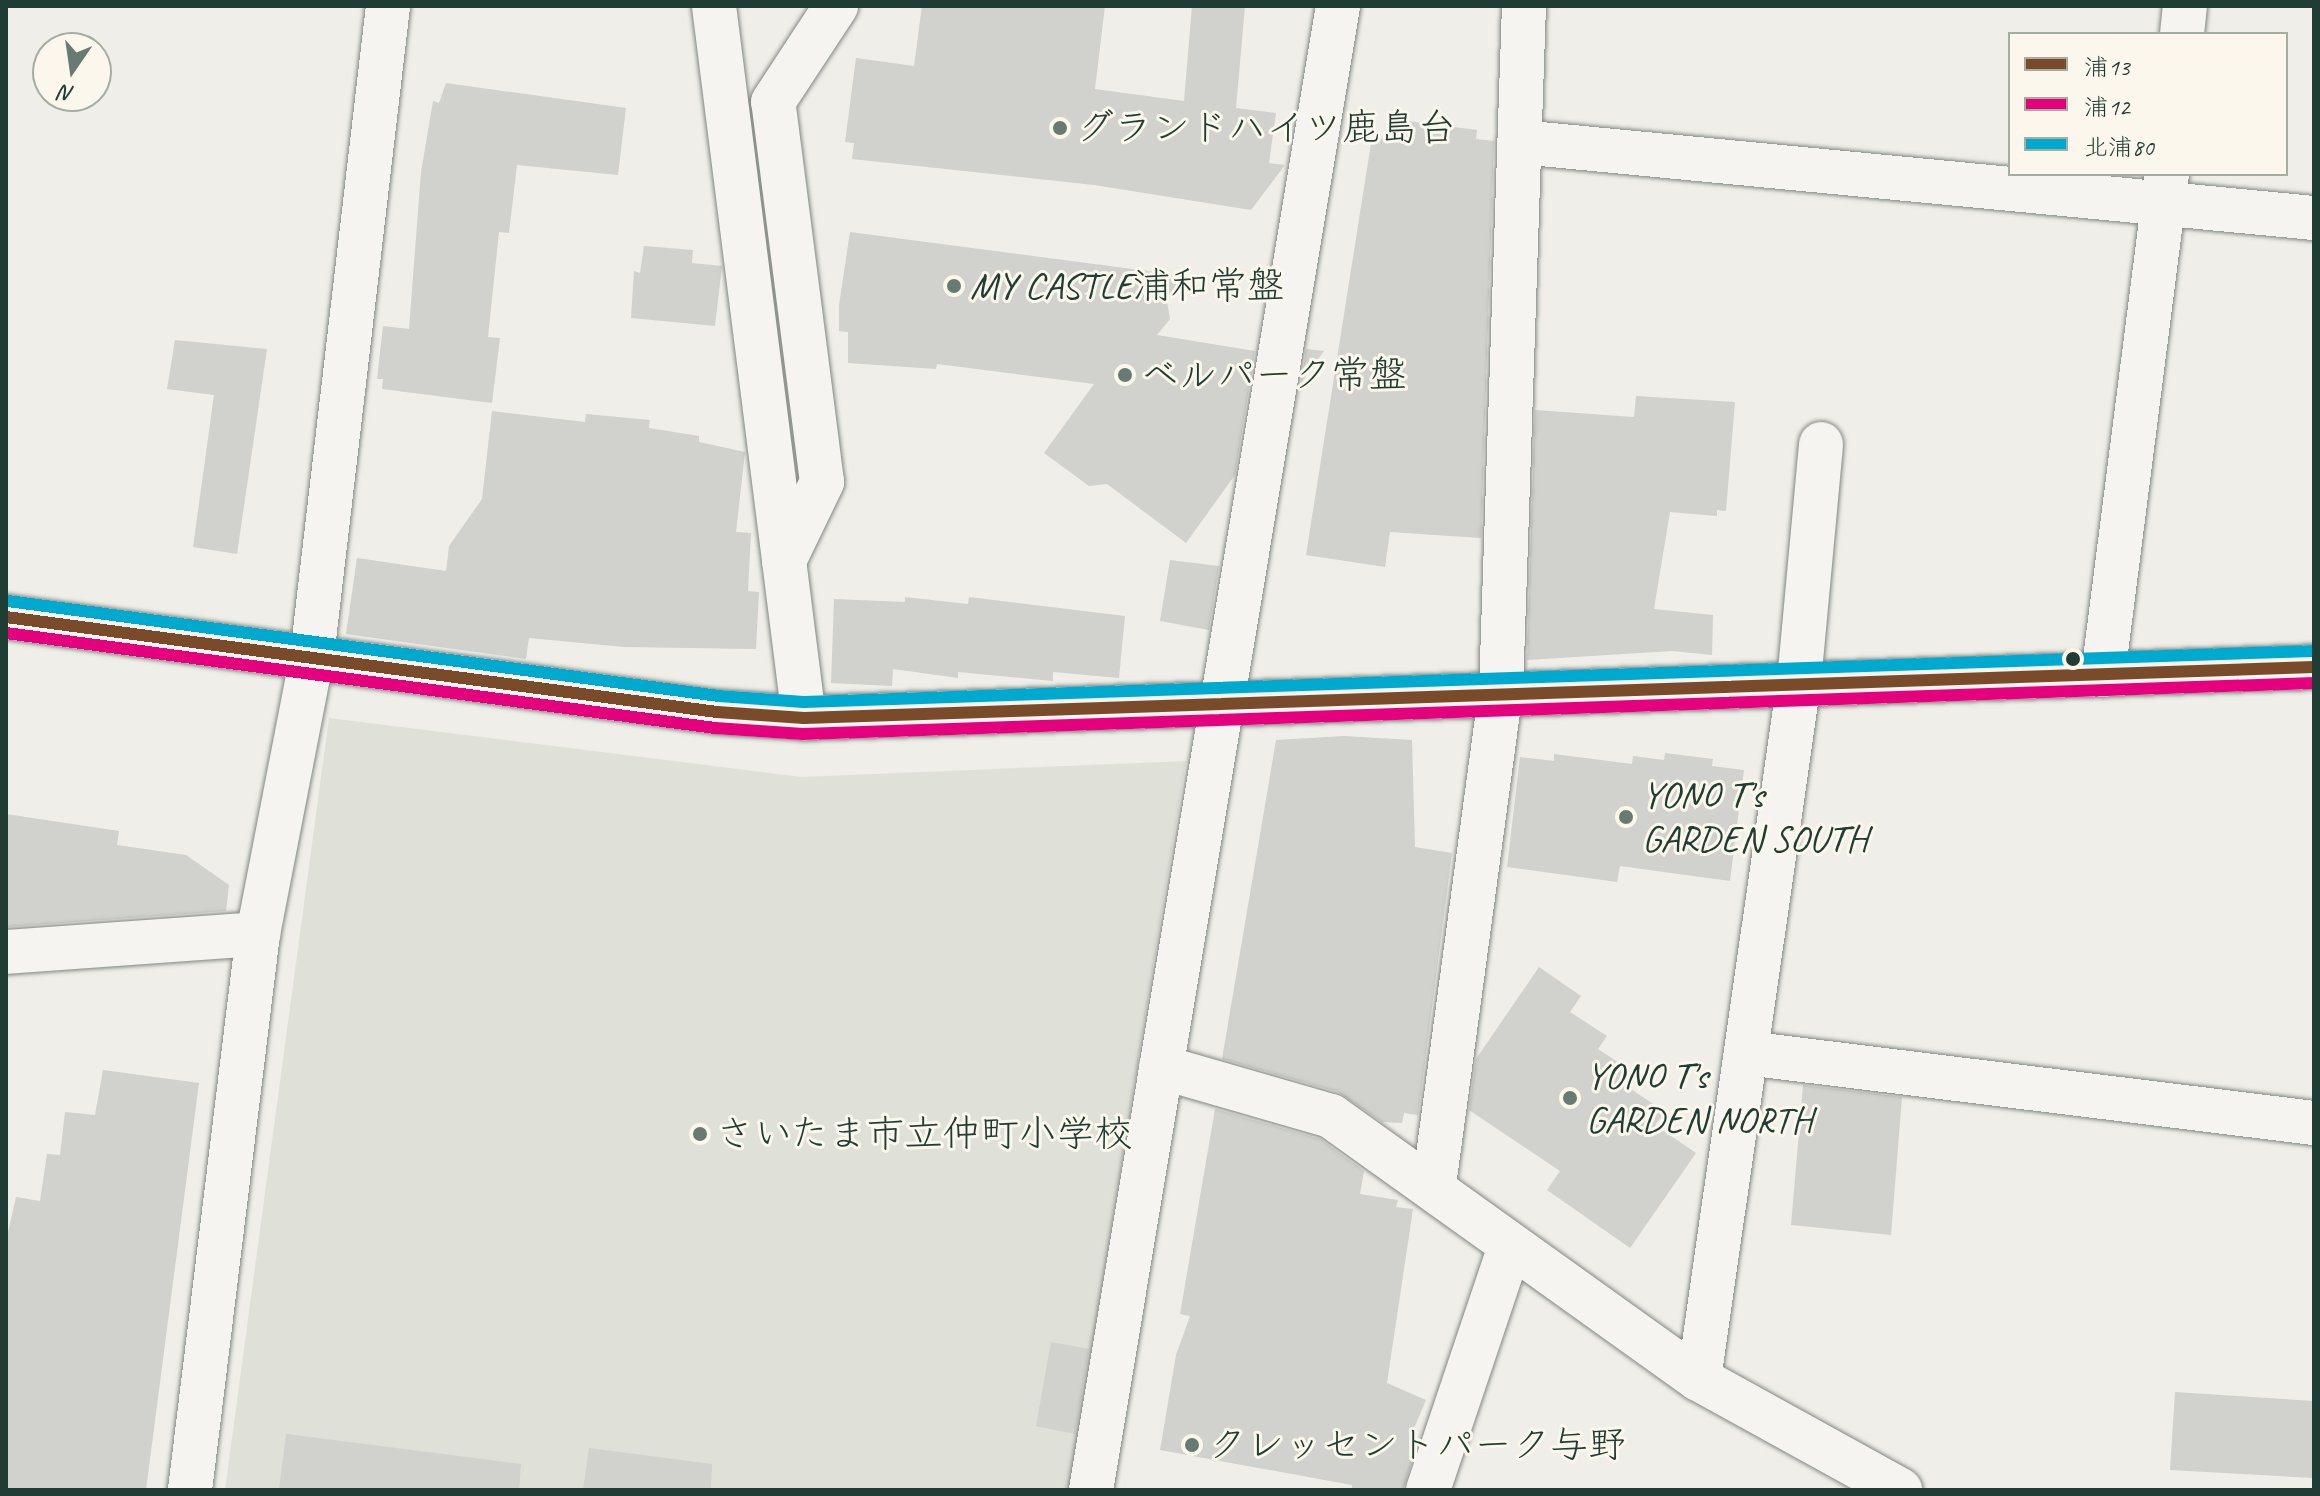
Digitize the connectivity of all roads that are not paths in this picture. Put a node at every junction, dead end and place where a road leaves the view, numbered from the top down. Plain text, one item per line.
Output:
1 (388, 6) edge
2 (714, 6) edge
3 (836, 6) edge
4 (1338, 6) edge
5 (1524, 6) edge
6 (2185, 6) edge
7 (2182, 32) edge
8 (1520, 142) junction
9 (2165, 188) edge
10 (2314, 218) edge
11 (1821, 444) dead end
12 (784, 561) junction
13 (6, 617) edge
14 (312, 656) junction
15 (2314, 667) edge
16 (2103, 675) junction
17 (1799, 682) junction
18 (1501, 691) junction
19 (1218, 705) junction
20 (804, 718) junction
21 (258, 934) junction
22 (6, 952) edge
23 (1746, 1053) junction
24 (1161, 1067) junction
25 (2314, 1123) edge
26 (1434, 1185) junction
27 (1510, 1246) junction
28 (1699, 1379) junction
29 (190, 1490) edge
30 (1091, 1490) edge
31 (1428, 1490) edge
32 (1900, 1490) edge

1 - 14 street
2 - 12 street
3 - 12 street
4 - 19 street
5 - 8 street
6 - 7 street
8 - 9 street
8 - 18 street
9 - 10 street
9 - 16 street
11 - 17 street
12 - 20 street
13 - 14 street
14 - 20 street
14 - 21 street
15 - 16 street
16 - 17 street
17 - 18 street
17 - 23 street
18 - 19 street
18 - 26 street
19 - 20 street
19 - 24 street
21 - 22 street
21 - 29 street
23 - 25 street
23 - 28 street
24 - 26 street
24 - 30 street
26 - 27 street
27 - 28 street
27 - 31 street
28 - 32 street

